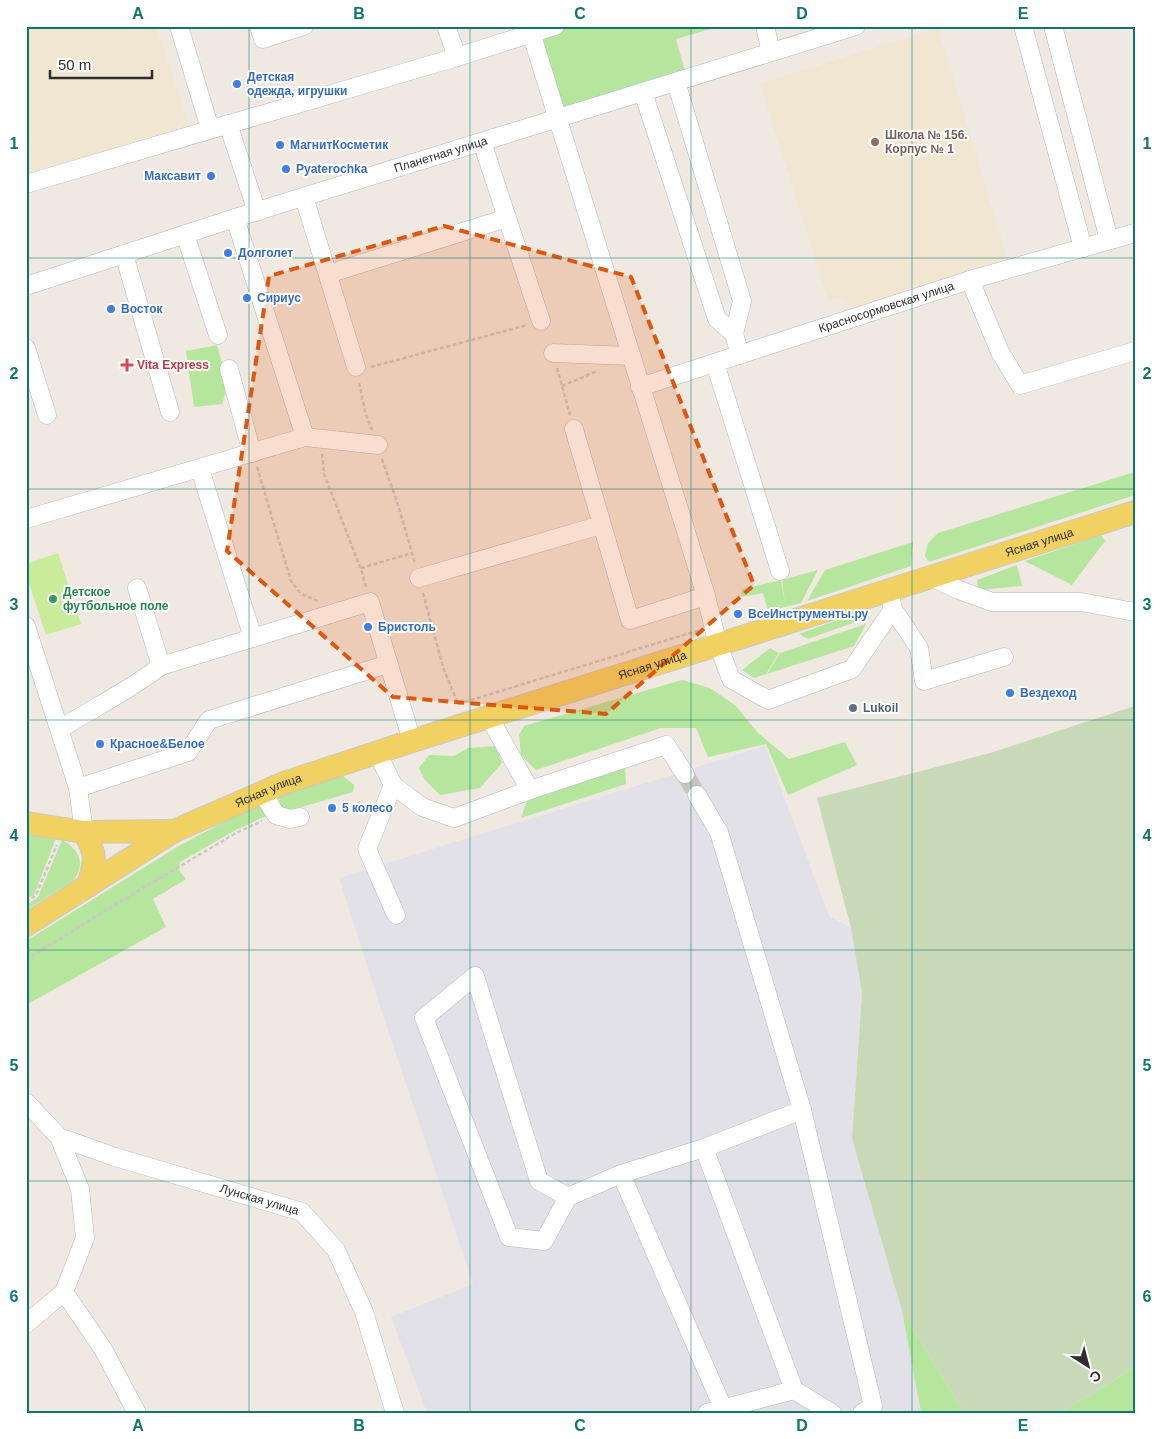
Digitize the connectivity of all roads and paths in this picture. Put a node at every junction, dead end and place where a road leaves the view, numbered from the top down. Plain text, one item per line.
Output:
1 (179, 26) edge
2 (259, 26) edge
3 (304, 26) edge
4 (446, 26) edge
5 (555, 26) edge
6 (765, 26) edge
7 (856, 26) edge
8 (1023, 26) edge
9 (1053, 26) edge
10 (530, 30) edge
11 (771, 52) junction
12 (457, 57) junction
13 (676, 82) junction
14 (643, 92) junction
15 (558, 118) junction
16 (228, 124) junction
17 (210, 130) junction
18 (482, 142) junction
19 (26, 184) edge
20 (304, 197) junction
21 (257, 212) junction
22 (235, 218) junction
23 (507, 218) junction
24 (1135, 233) edge
25 (186, 234) junction
26 (1109, 240) junction
27 (1083, 248) junction
28 (124, 254) junction
29 (328, 274) junction
30 (970, 280) junction
31 (26, 286) edge
32 (541, 321) joint
33 (734, 334) junction
34 (218, 335) dead end
35 (26, 348) edge
36 (1135, 351) edge
37 (553, 354) joint
38 (740, 355) junction
39 (631, 356) junction
40 (715, 363) junction
41 (356, 367) junction
42 (229, 368) dead end
43 (640, 387) junction
44 (170, 412) dead end
45 (47, 415) dead end
46 (574, 429) joint
47 (313, 438) junction
48 (378, 445) junction
49 (252, 453) junction
50 (200, 469) junction
51 (1135, 512) edge
52 (26, 519) edge
53 (601, 525) junction
54 (412, 553) junction
55 (360, 568) junction
56 (780, 571) dead end
57 (931, 577) junction
58 (419, 578) junction
59 (137, 588) dead end
60 (706, 596) junction
61 (891, 600) junction
62 (370, 602) junction
63 (340, 611) junction
64 (1135, 612) edge
65 (26, 626) edge
66 (716, 635) junction
67 (253, 638) junction
68 (1004, 657) dead end
69 (388, 664) junction
70 (161, 666) junction
71 (489, 717) junction
72 (60, 729) junction
73 (412, 741) junction
74 (377, 752) junction
75 (685, 774) tunnel mouth
76 (393, 784) junction
77 (78, 788) junction
78 (530, 790) junction
79 (262, 792) junction
80 (697, 795) tunnel mouth
81 (276, 815) junction
82 (300, 817) dead end
83 (26, 823) edge
84 (74, 831) junction
85 (174, 831) junction
86 (88, 886) junction
87 (26, 902) edge
88 (396, 915) dead end
89 (26, 925) edge
90 (26, 960) edge
91 (26, 1102) edge
92 (802, 1110) junction
93 (60, 1137) junction
94 (704, 1148) junction
95 (621, 1174) junction
96 (568, 1197) junction
97 (64, 1292) junction
98 (26, 1324) edge
99 (794, 1390) junction
100 (715, 1410) edge
101 (137, 1413) edge
102 (396, 1413) edge
103 (832, 1413) edge
104 (862, 1413) edge

1 - 17 street
2 - 3 street
4 - 12 street
5 - 10 street
6 - 11 street
7 - 11 street, Планетная улица
8 - 27 street
9 - 26 street
10 - 12 street
10 - 15 street
11 - 13 street, Планетная улица
12 - 16 street
13 - 14 street, Планетная улица
13 - 33 street
14 - 15 street, Планетная улица
14 - 33 street
15 - 18 street, Планетная улица
15 - 39 street
16 - 17 street
16 - 21 street
17 - 19 street
18 - 20 street, Планетная улица
18 - 23 street
20 - 21 street, Планетная улица
20 - 29 street
21 - 22 street, Планетная улица
22 - 25 street, Планетная улица
22 - 47 street
23 - 29 street
23 - 32 street
24 - 26 street, Красносормовская улица
25 - 28 street, Планетная улица
25 - 34 street
26 - 27 street, Красносормовская улица
27 - 30 street, Красносормовская улица
28 - 31 street, Планетная улица
28 - 44 street
29 - 41 street
30 - 36 street
30 - 38 street, Красносормовская улица
32 - 41 path
33 - 38 street
35 - 45 street
37 - 39 street
37 - 46 path
38 - 40 street, Красносормовская улица
39 - 43 street
40 - 43 street, Красносормовская улица
40 - 56 street
41 - 48 path
42 - 49 street
43 - 60 street
46 - 53 street
47 - 48 street
47 - 49 street
47 - 55 path
48 - 54 path
49 - 50 street
49 - 63 path
50 - 52 street
50 - 67 street
51 - 57 main road, Ясная улица
53 - 58 street
53 - 60 street
54 - 55 path
54 - 58 path
55 - 62 path
57 - 61 main road, Ясная улица
57 - 64 street
58 - 66 path
59 - 70 street
60 - 66 street
61 - 66 main road, Ясная улица
61 - 66 street
61 - 68 street
62 - 63 street
62 - 69 street
63 - 67 street
65 - 72 street
66 - 71 main road, Ясная улица
67 - 70 street
69 - 73 street
69 - 77 street
70 - 72 street
71 - 73 main road, Ясная улица
71 - 78 street
72 - 77 street
73 - 74 main road, Ясная улица
74 - 76 street
74 - 79 main road, Ясная улица
75 - 78 street
76 - 78 street
76 - 88 street
77 - 84 street
79 - 81 street
79 - 85 main road, Ясная улица
80 - 92 street
81 - 82 street
81 - 90 path
83 - 84 main road
84 - 85 main road
84 - 86 main road
84 - 87 path
85 - 86 main road
86 - 89 main road
91 - 93 street
92 - 94 street
92 - 104 street
93 - 97 street
93 - 102 street, Лунская улица
94 - 95 street
94 - 99 street
95 - 96 street
95 - 100 street
96 - 96 street
97 - 98 street
97 - 101 street
99 - 100 street
99 - 103 street

